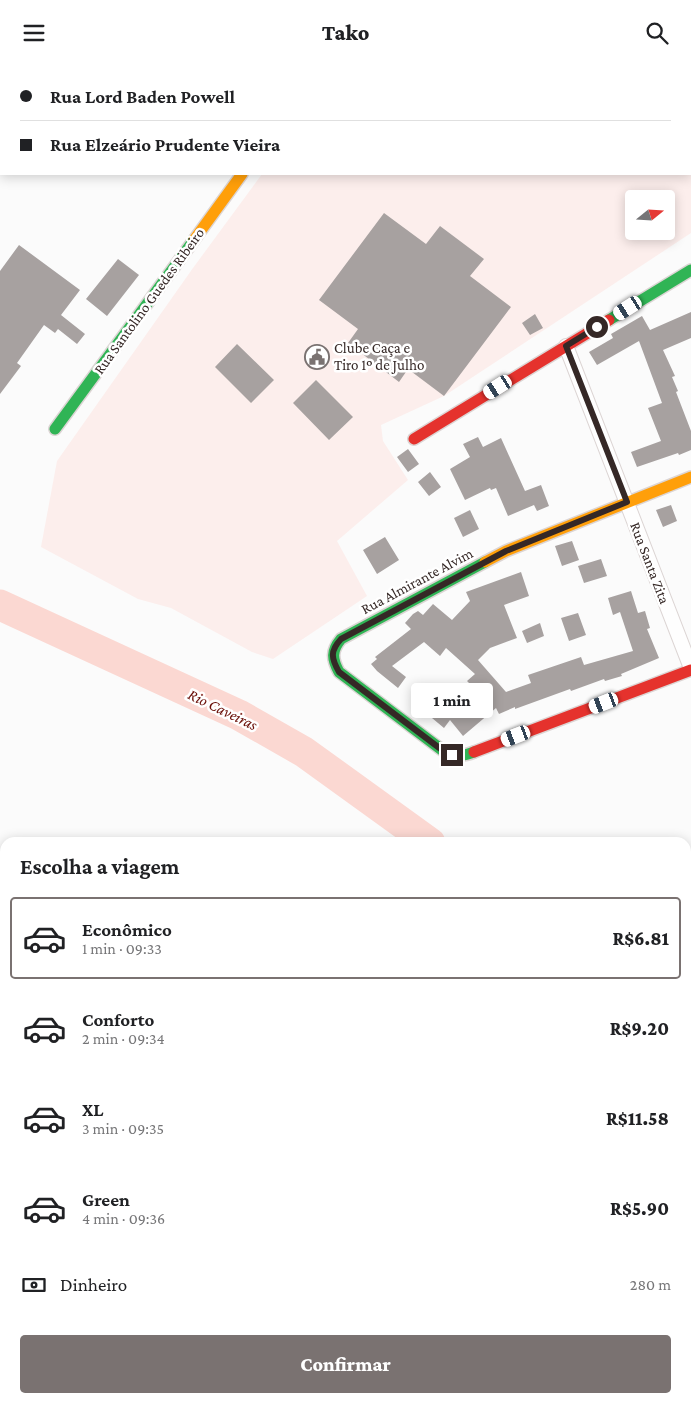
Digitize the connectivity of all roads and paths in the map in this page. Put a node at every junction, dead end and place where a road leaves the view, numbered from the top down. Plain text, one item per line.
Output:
1 (241, 175) edge
2 (691, 270) edge
3 (566, 346) junction
4 (55, 429) dead end
5 (414, 439) dead end
6 (691, 477) edge
7 (627, 502) junction
8 (691, 669) edge

1 - 4 street, Rua Santolino Guedes Ribeiro
2 - 3 street
3 - 5 street
3 - 7 street, Rua Santa Zita
6 - 7 street, Rua Almirante Alvim
7 - 8 street, Rua Santa Zita
7 - 8 street, Rua Almirante Alvim

